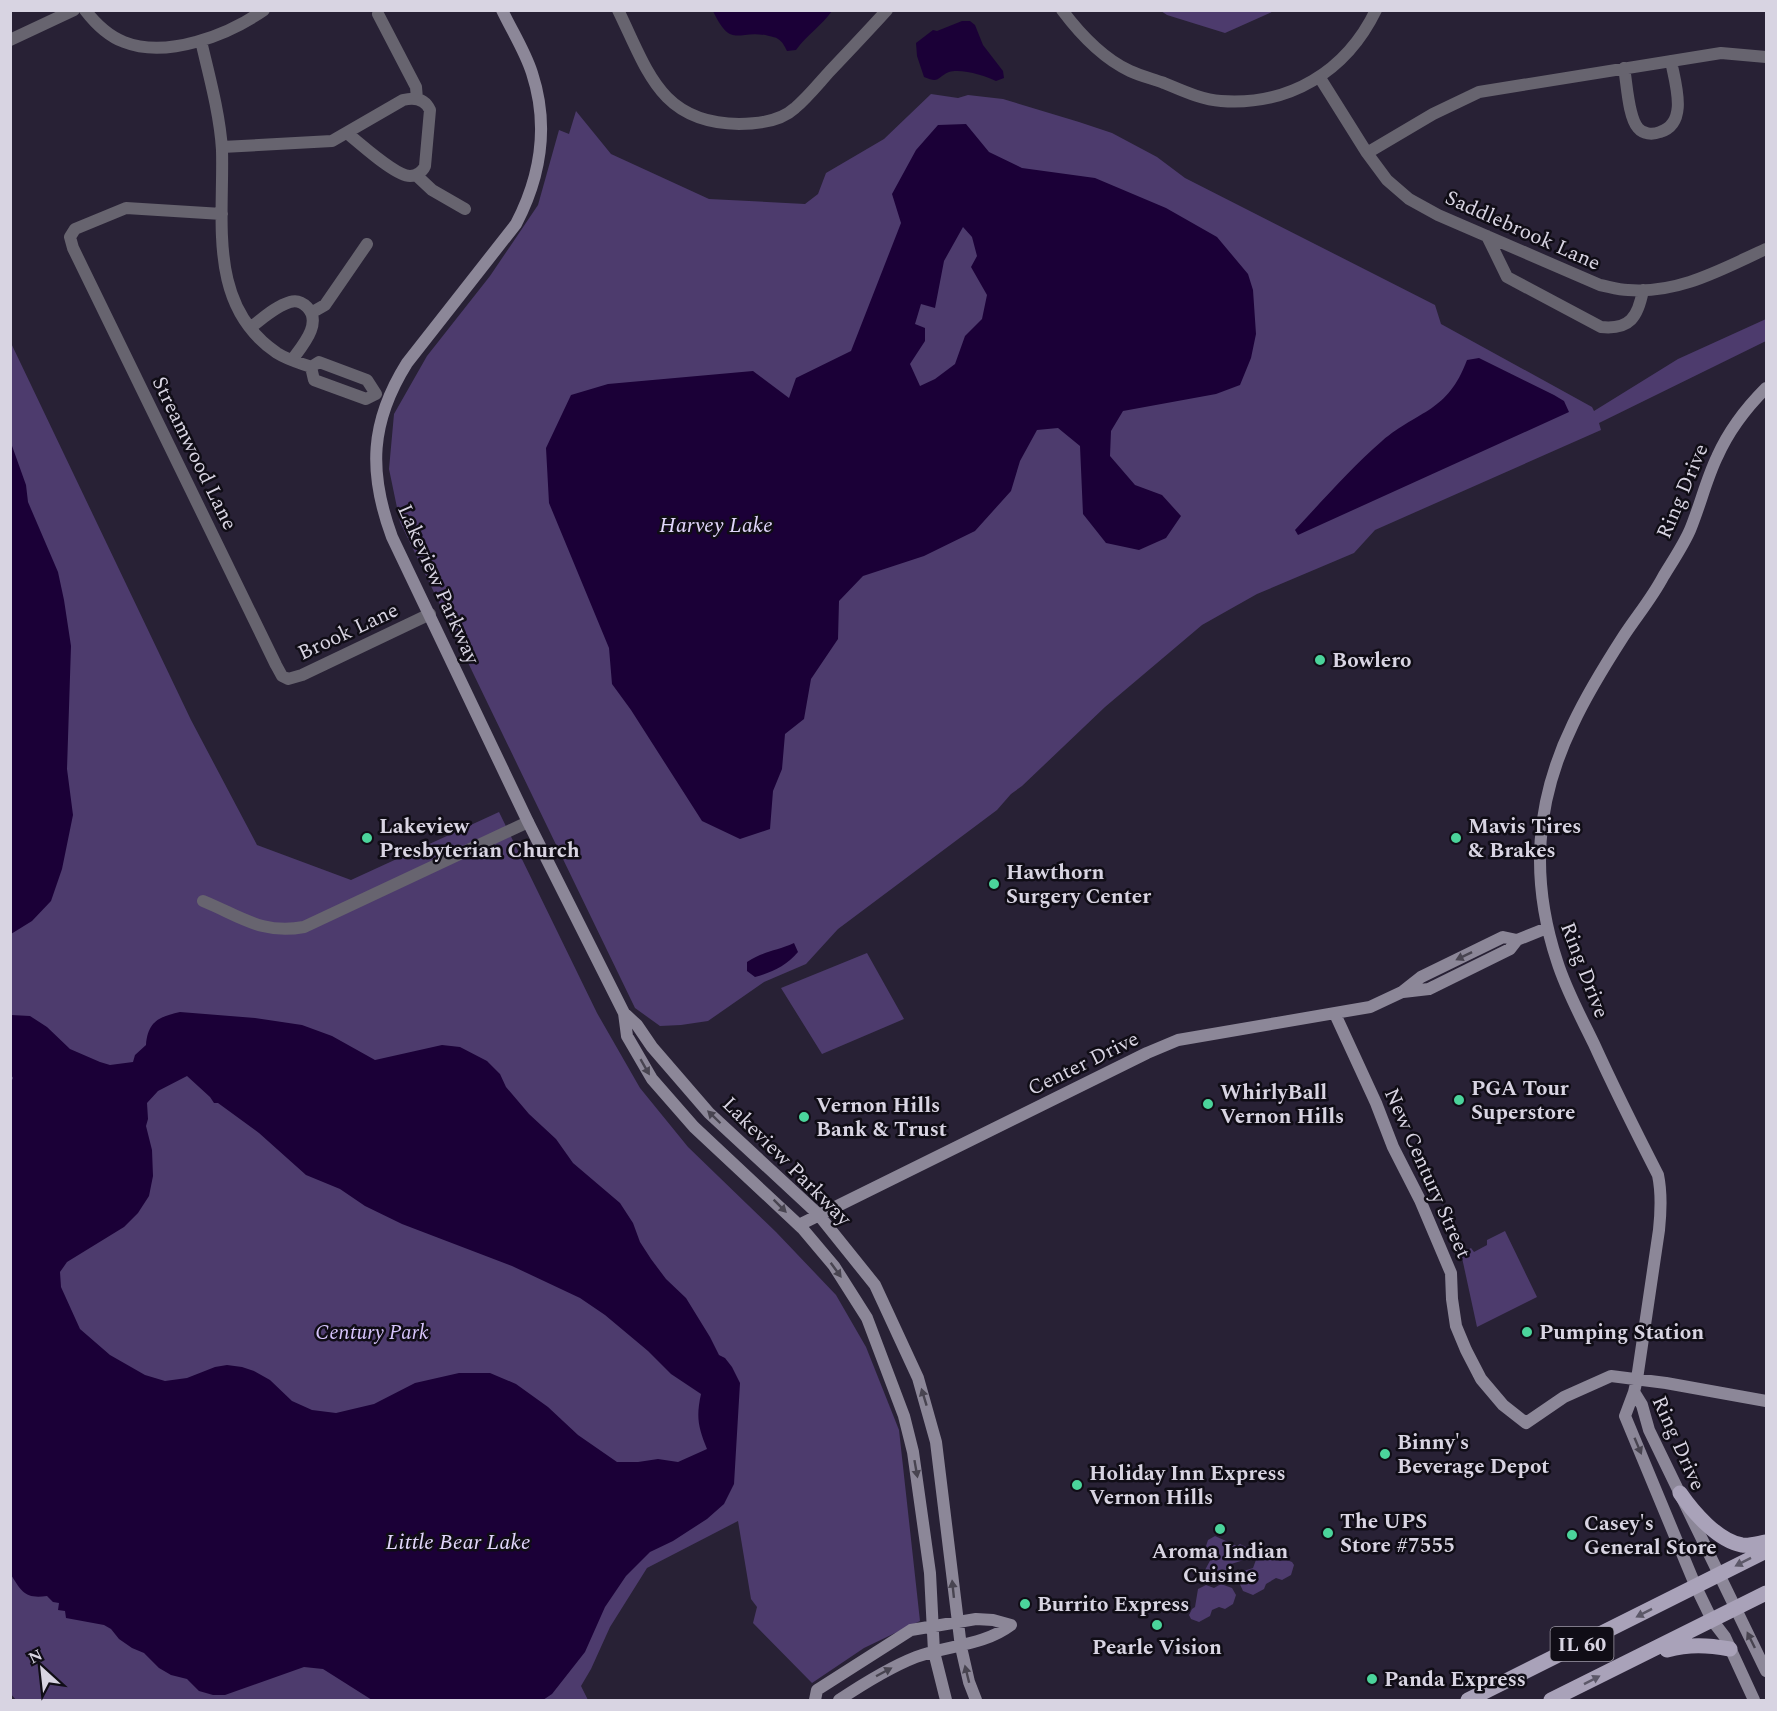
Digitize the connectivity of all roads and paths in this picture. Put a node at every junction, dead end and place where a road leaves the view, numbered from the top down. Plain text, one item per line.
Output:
1 (74, 10) edge
2 (85, 10) edge
3 (264, 10) edge
4 (502, 10) edge
5 (618, 10) edge
6 (887, 10) edge
7 (1062, 10) edge
8 (1376, 10) edge
9 (378, 14) dead end
10 (10, 39) edge
11 (201, 41) junction
12 (1767, 57) edge
13 (1671, 61) junction
14 (1624, 68) junction
15 (1320, 78) junction
16 (417, 99) junction
17 (348, 134) junction
18 (222, 147) junction
19 (1366, 153) junction
20 (416, 175) junction
21 (465, 209) dead end
22 (222, 214) junction
23 (1487, 236) junction
24 (366, 244) dead end
25 (1767, 249) edge
26 (1643, 290) junction
27 (311, 313) junction
28 (251, 327) junction
29 (292, 360) junction
30 (311, 367) junction
31 (1767, 388) edge
32 (376, 394) junction
33 (389, 397) junction
34 (430, 614) junction
35 (282, 676) joint
36 (528, 822) junction
37 (203, 901) dead end
38 (1547, 928) junction
39 (624, 1013) junction
40 (1335, 1014) junction
41 (818, 1214) junction
42 (799, 1225) junction
43 (1636, 1385) junction
44 (1767, 1401) edge
45 (1680, 1494) junction
46 (1767, 1542) edge
47 (1767, 1551) edge
48 (1720, 1574) junction
49 (1696, 1587) junction
50 (1767, 1593) edge
51 (1736, 1608) junction
52 (1712, 1620) junction
53 (959, 1622) junction
54 (932, 1627) junction
55 (961, 1647) junction
56 (1730, 1649) junction
57 (934, 1652) junction
58 (1632, 1660) junction
59 (1767, 1671) edge
60 (815, 1701) edge
61 (839, 1701) edge
62 (946, 1701) edge
63 (976, 1701) edge
64 (1468, 1701) edge
65 (1551, 1701) edge
66 (1754, 1701) edge

1 - 10 street
2 - 11 street
3 - 11 street
4 - 33 street, Lakeview Parkway
5 - 6 street
7 - 15 street
8 - 15 street
9 - 16 street
11 - 18 street
12 - 13 street
13 - 14 street
13 - 14 street
14 - 19 street
15 - 19 street, Saddlebrook Lane
16 - 17 street
16 - 20 street
17 - 18 street
17 - 20 street
18 - 22 street
19 - 23 street, Saddlebrook Lane
20 - 21 street
22 - 28 street
22 - 35 street, Streamwood Lane
23 - 26 street, Saddlebrook Lane
23 - 26 street
24 - 27 street
25 - 26 street, Saddlebrook Lane
27 - 28 street
27 - 29 street
28 - 29 street
29 - 30 street
30 - 32 street
30 - 32 street
31 - 38 street, Ring Drive
32 - 33 street
33 - 34 street, Lakeview Parkway
34 - 35 street, Brook Lane
34 - 36 street, Lakeview Parkway
36 - 37 street
36 - 39 street, Lakeview Parkway
38 - 40 street, Center Drive
38 - 43 street, Ring Drive
41 -> 39 street, Lakeview Parkway
39 -> 42 street, Lakeview Parkway
40 - 41 street, Center Drive
40 - 43 street, New Century Street
41 - 42 street, Center Drive
53 -> 41 street, Lakeview Parkway
42 -> 54 street, Lakeview Parkway
43 - 44 street
43 - 45 street, Ring Drive
43 -> 49 street, Ring Drive
45 - 46 main road
45 - 48 street, Ring Drive
47 -> 48 main road, IL 60
48 - 49 main road, IL 60
48 - 51 street, Ring Drive
49 - 52 street, Ring Drive
49 -> 64 main road, IL 60
50 - 51 main road, IL 60
51 - 52 main road, IL 60
59 -> 51 street, Ring Drive
52 - 56 street, Ring Drive
52 - 58 main road, IL 60
53 - 54 street
53 - 55 street, Lakeview Parkway
53 - 55 street
54 - 57 street, Lakeview Parkway
54 - 60 street
55 - 57 street
63 -> 55 street, Lakeview Parkway
56 - 58 main road
56 - 66 street, Ring Drive
61 -> 57 street
57 - 62 street, Lakeview Parkway
65 -> 58 main road, IL 60

